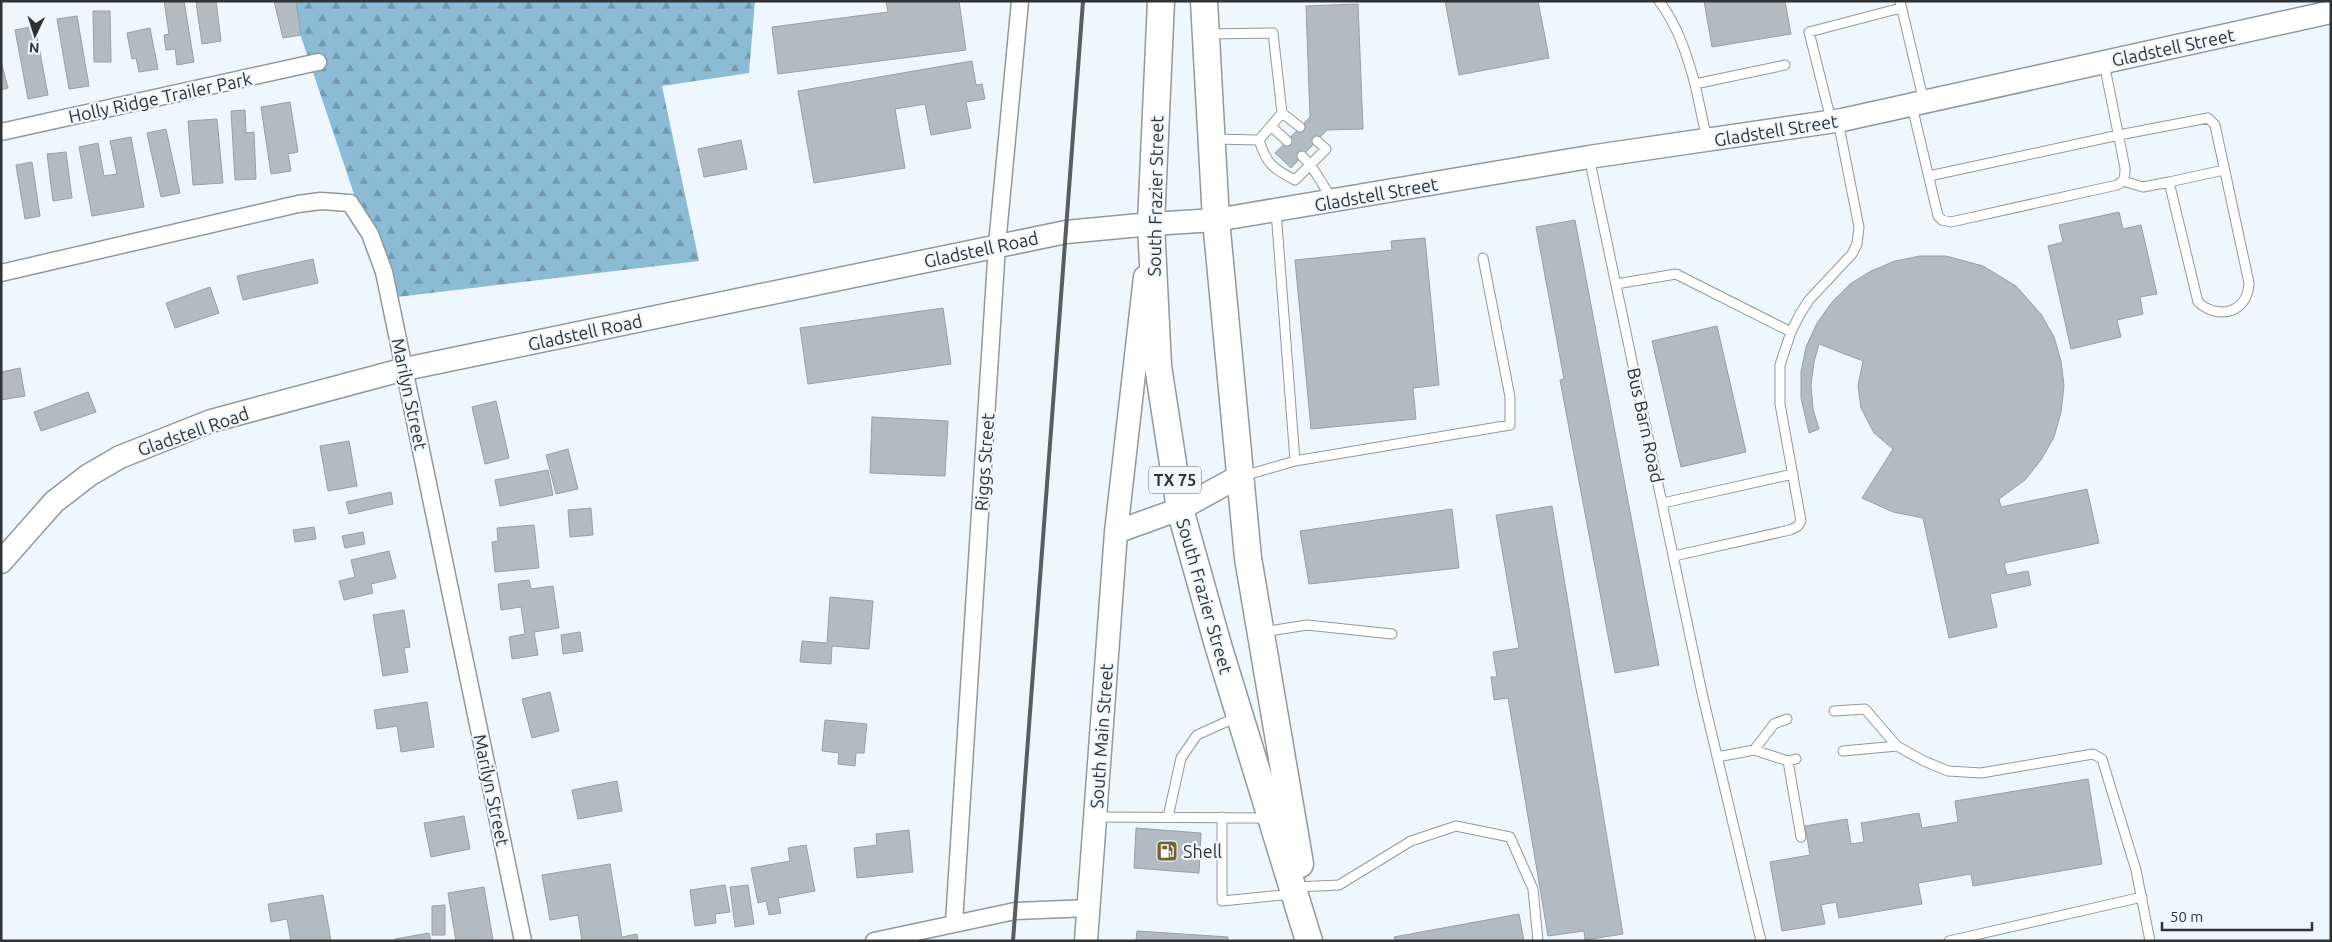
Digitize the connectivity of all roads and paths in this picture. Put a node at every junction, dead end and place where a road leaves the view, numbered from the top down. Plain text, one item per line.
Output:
1 (1020, 1) edge
2 (1161, 1) edge
3 (1204, 1) edge
4 (1659, 1) edge
5 (1901, 5) edge
6 (2331, 12) edge
7 (1206, 34) junction
8 (318, 62) dead end
9 (2104, 62) junction
10 (1785, 65) dead end
11 (1695, 84) junction
12 (1918, 103) junction
13 (1282, 112) junction
14 (1835, 121) junction
15 (1271, 126) junction
16 (1300, 128) dead end
17 (1, 132) edge
18 (2119, 135) junction
19 (1212, 139) junction
20 (1258, 140) junction
21 (1287, 140) dead end
22 (1707, 140) junction
23 (1317, 141) dead end
24 (1302, 156) dead end
25 (1589, 157) junction
26 (1310, 164) junction
27 (2224, 170) junction
28 (1929, 176) junction
29 (2123, 181) junction
30 (2169, 182) junction
31 (1334, 202) junction
32 (1276, 211) junction
33 (1216, 220) junction
34 (1151, 224) junction
35 (997, 245) junction
36 (1483, 258) dead end
37 (1, 273) edge
38 (1616, 284) junction
39 (1791, 332) junction
40 (404, 369) junction
41 (1295, 462) junction
42 (1793, 474) junction
43 (1240, 476) junction
44 (1663, 502) junction
45 (1180, 509) junction
46 (1116, 532) junction
47 (1674, 556) junction
48 (1, 562) edge
49 (1261, 633) junction
50 (1392, 634) dead end
51 (1834, 711) dead end
52 (1240, 716) junction
53 (1787, 718) dead end
54 (1897, 746) junction
55 (1754, 750) junction
56 (1843, 751) dead end
57 (1718, 756) junction
58 (1095, 816) junction
59 (1168, 817) junction
60 (1222, 817) junction
61 (1271, 818) junction
62 (1801, 837) dead end
63 (1297, 889) junction
64 (2142, 897) junction
65 (1089, 908) junction
66 (954, 923) junction
67 (523, 941) edge
68 (874, 941) edge
69 (1086, 941) edge
70 (1311, 941) edge
71 (1538, 941) edge
72 (1761, 941) edge
73 (1949, 941) edge
74 (2150, 941) edge

1 - 35 street, Riggs Street
2 - 34 main road, South Frazier Street / TX 75
3 - 7 main road, South Frazier Street / TX 75
4 - 11 lane
5 - 12 lane
5 - 14 lane
6 - 9 street, Gladstell Street
7 - 13 lane
7 - 19 main road, South Frazier Street / TX 75
8 - 17 street, Holly Ridge Trailer Park
9 - 12 street, Gladstell Street
9 - 18 lane
10 - 11 lane
11 - 22 lane
12 - 14 street, Gladstell Street
12 - 28 lane
13 - 15 lane
13 - 16 lane
14 - 22 street, Gladstell Street
14 - 39 lane
15 - 20 lane
15 - 21 lane
18 - 27 lane
18 - 28 lane
18 - 29 lane
19 - 20 lane
19 - 33 main road, South Frazier Street / TX 75
20 - 26 lane
22 - 25 street, Gladstell Street
23 - 26 lane
24 - 26 lane
25 - 31 street, Gladstell Street
25 - 38 lane, Bus Barn Road
26 - 31 lane
27 - 30 lane
27 - 30 lane
28 - 29 lane
29 - 30 lane
31 - 32 street, Gladstell Street
32 - 33 street, Gladstell Street
32 - 41 lane
33 - 34 street, Gladstell Road
33 - 43 main road, South Frazier Street / TX 75
34 - 35 street, Gladstell Road
34 - 45 main road, South Frazier Street / TX 75
34 - 46 street, South Main Street
35 - 40 street, Gladstell Road
35 - 66 street, Riggs Street
36 - 41 lane
37 - 40 street, Marilyn Street
38 - 39 lane
38 - 44 lane, Bus Barn Road
39 - 42 lane
40 - 48 street, Gladstell Road
40 - 67 street, Marilyn Street
41 - 43 lane
42 - 44 lane
42 - 47 lane
43 - 45 street
43 - 49 main road, South Frazier Street / TX 75
44 - 47 lane, Bus Barn Road
45 - 46 street
45 - 52 main road, South Frazier Street / TX 75
46 - 58 street, South Main Street
47 - 57 lane, Bus Barn Road
49 - 50 lane
49 - 63 main road, South Frazier Street / TX 75
51 - 54 lane
52 - 59 lane
52 - 61 main road, South Frazier Street / TX 75
53 - 55 lane
54 - 56 lane
54 - 64 lane
55 - 57 lane
55 - 62 lane
57 - 72 lane, Bus Barn Road
58 - 59 lane
58 - 65 street, South Main Street
59 - 60 lane
60 - 61 lane
60 - 63 lane
61 - 63 main road, South Frazier Street / TX 75
63 - 70 main road, South Frazier Street / TX 75
63 - 71 lane
64 - 73 lane
64 - 74 lane
65 - 66 street
65 - 69 street, South Main Street
66 - 68 street

